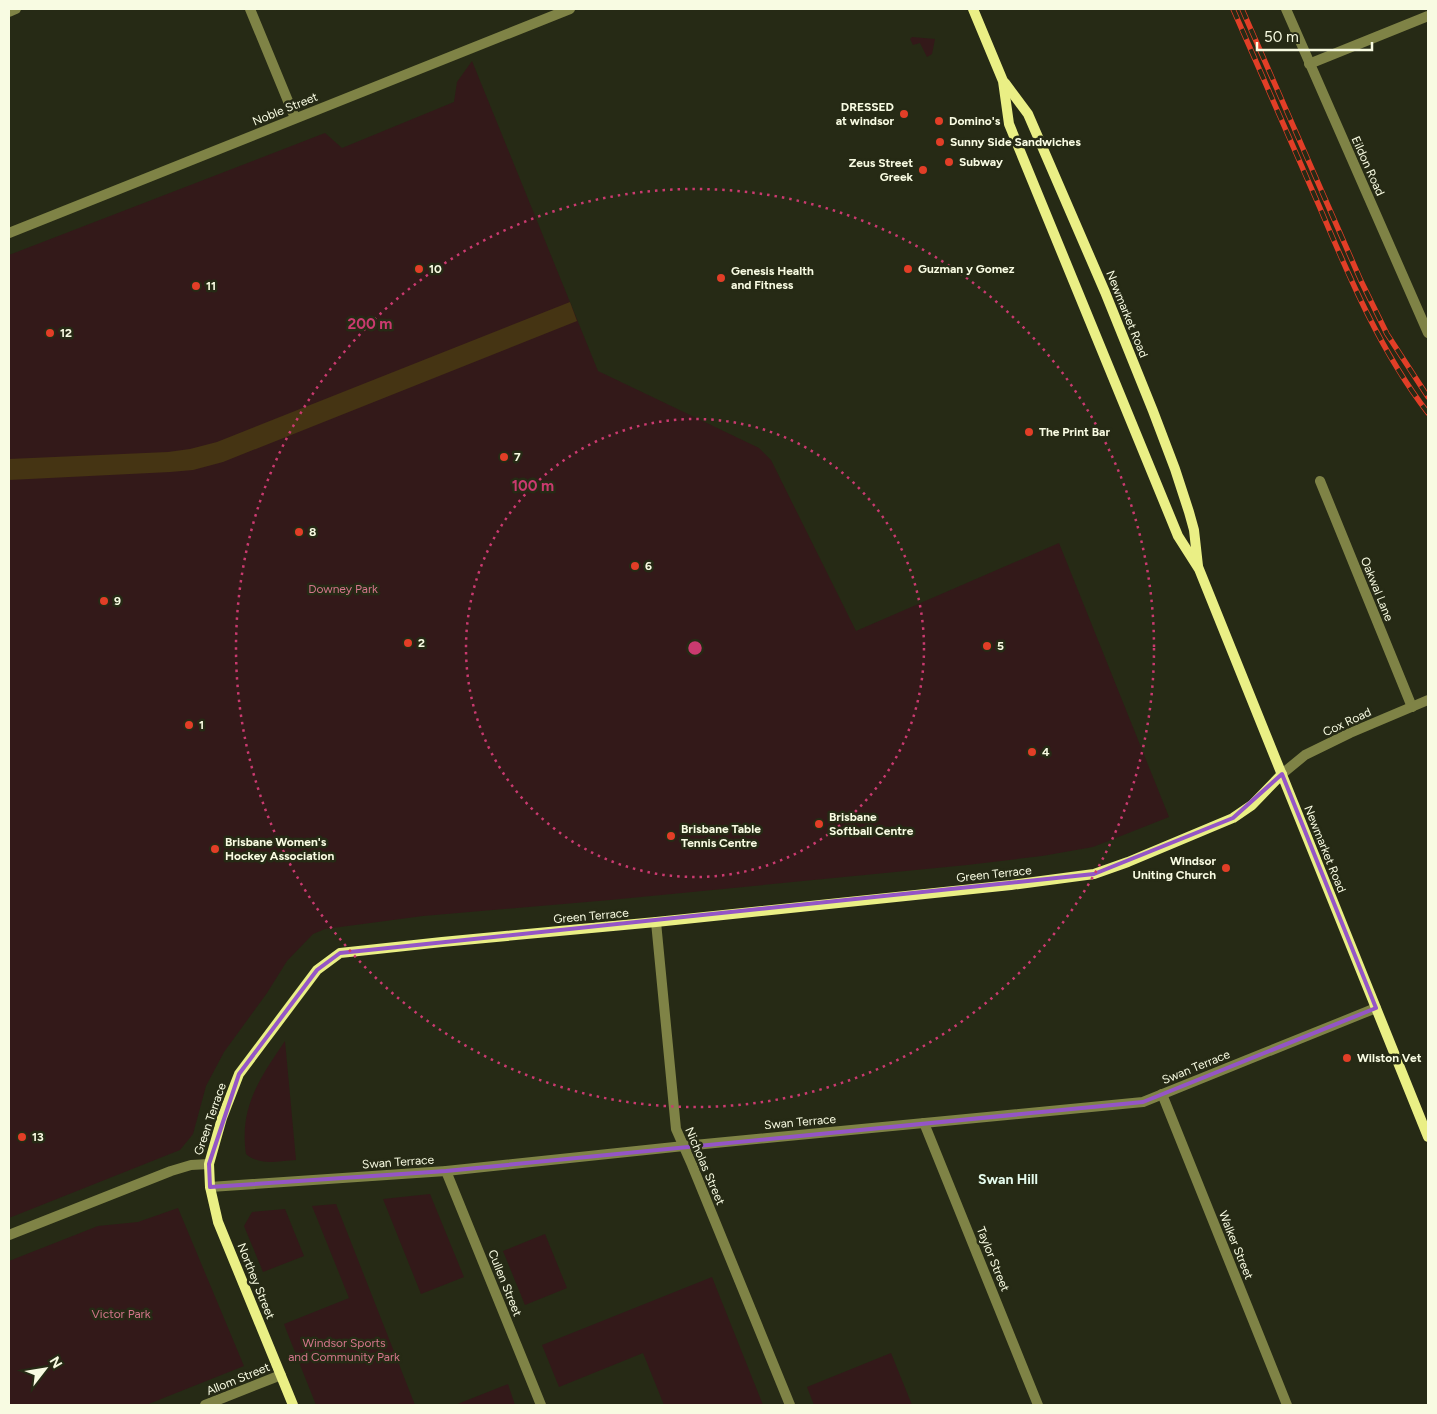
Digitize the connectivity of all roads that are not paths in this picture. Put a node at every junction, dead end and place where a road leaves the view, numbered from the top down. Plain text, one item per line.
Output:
1 (16, 9) edge
2 (250, 9) edge
3 (570, 9) edge
4 (973, 9) edge
5 (1286, 9) edge
6 (9, 12) edge
7 (1428, 16) edge
8 (1310, 64) junction
9 (1003, 81) junction
10 (295, 118) junction
11 (9, 233) edge
12 (1428, 333) edge
13 (1320, 481) dead end
14 (1199, 569) junction
15 (1428, 700) edge
16 (1412, 707) junction
17 (1282, 774) junction
18 (656, 922) junction
19 (1376, 1008) junction
20 (1162, 1094) junction
21 (924, 1123) junction
22 (1428, 1137) edge
23 (684, 1146) junction
24 (209, 1164) junction
25 (446, 1171) junction
26 (210, 1186) junction
27 (9, 1235) edge
28 (280, 1375) junction
29 (204, 1405) edge
30 (293, 1405) edge
31 (541, 1405) edge
32 (790, 1405) edge
33 (1038, 1405) edge
34 (1287, 1405) edge

1 - 6 street
2 - 10 street
3 - 10 street, Noble Street
4 - 9 main road, Newmarket Road
5 - 8 street, Eildon Road
7 - 8 street
8 - 12 street, Eildon Road
9 - 14 main road, Newmarket Road
9 - 14 main road, Newmarket Road
10 - 11 street, Noble Street
13 - 16 street, Oakwal Lane
14 - 17 main road, Newmarket Road
15 - 16 street, Cox Road
16 - 17 street, Cox Road
17 - 18 main road, Green Terrace
17 - 19 main road, Newmarket Road
18 - 23 street, Nicholas Street
18 - 24 main road, Green Terrace
19 - 20 street, Swan Terrace
19 - 22 main road, Newmarket Road
20 - 21 street, Swan Terrace
20 - 34 street, Walker Street
21 - 23 street, Swan Terrace
21 - 33 street, Taylor Street
23 - 25 street, Swan Terrace
23 - 32 street, Nicholas Street
24 - 26 main road, Northey Street
24 - 27 street, Green Terrace
25 - 26 street, Swan Terrace
25 - 31 street, Cullen Street
26 - 28 main road, Northey Street
28 - 29 street, Allom Street
28 - 30 main road, Northey Street

